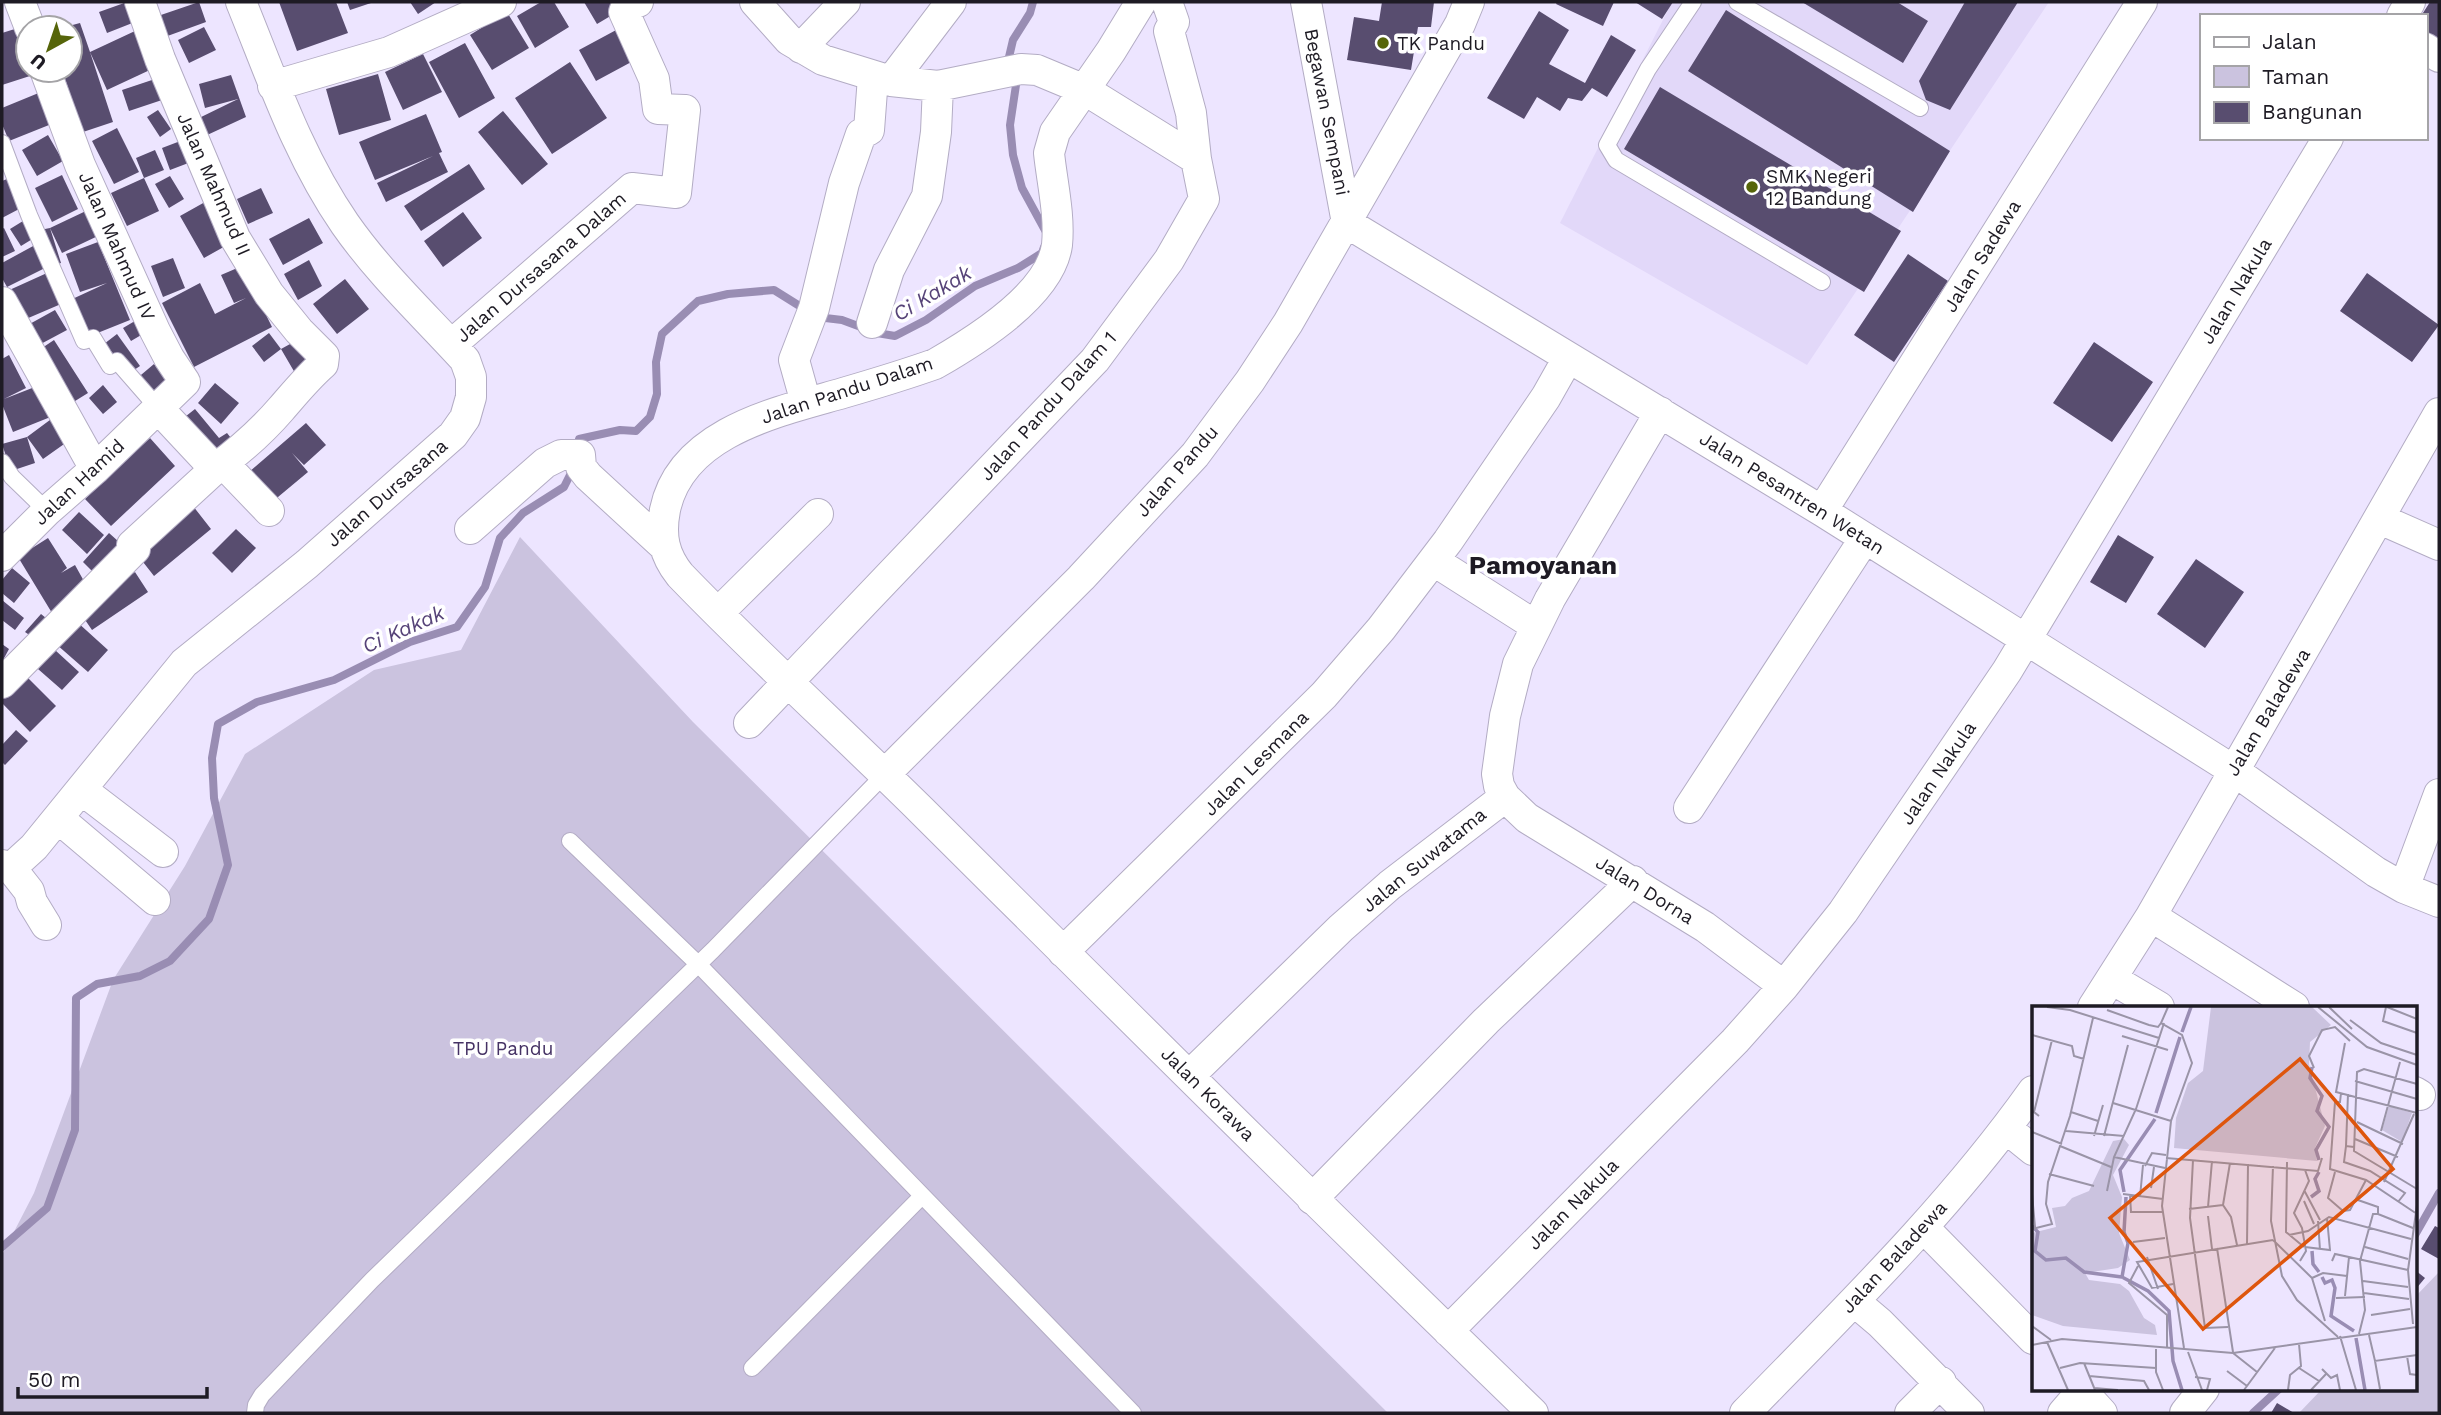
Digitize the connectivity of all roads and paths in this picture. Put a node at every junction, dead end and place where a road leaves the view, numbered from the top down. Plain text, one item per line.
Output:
1 (21, 2) edge
2 (140, 2) edge
3 (241, 2) edge
4 (501, 2) edge
5 (638, 2) edge
6 (755, 2) edge
7 (845, 2) edge
8 (951, 2) edge
9 (1141, 2) edge
10 (1167, 2) edge
11 (1306, 2) edge
12 (1469, 2) edge
13 (1693, 2) edge
14 (2142, 2) edge
15 (1743, 3) edge
16 (470, 8) edge
17 (2, 10) edge
18 (801, 48) junction
19 (882, 79) junction
20 (51, 84) edge
21 (273, 86) junction
22 (938, 86) junction
23 (1085, 90) junction
24 (1920, 108) dead end
25 (2327, 140) edge
26 (2, 143) edge
27 (1196, 159) junction
28 (1347, 223) junction
29 (1822, 282) dead end
30 (2, 302) edge
31 (872, 323) dead end
32 (451, 345) junction
33 (1568, 358) junction
34 (806, 403) junction
35 (158, 408) junction
36 (1660, 412) junction
37 (2439, 414) edge
38 (2, 462) edge
39 (219, 466) junction
40 (95, 469) junction
41 (1822, 510) junction
42 (47, 511) junction
43 (269, 511) dead end
44 (818, 514) dead end
45 (2379, 519) junction
46 (470, 529) dead end
47 (1865, 538) junction
48 (2439, 545) edge
49 (664, 546) junction
50 (2, 556) edge
51 (1434, 561) junction
52 (718, 613) junction
53 (1536, 626) junction
54 (2025, 641) junction
55 (2, 683) edge
56 (788, 683) junction
57 (748, 723) dead end
58 (2233, 770) junction
59 (885, 774) junction
60 (82, 790) junction
61 (2439, 794) edge
62 (1505, 797) junction
63 (1689, 808) dead end
64 (58, 818) junction
65 (570, 841) dead end
66 (163, 852) dead end
67 (6, 866) edge
68 (1633, 881) junction
69 (2404, 888) junction
70 (155, 900) dead end
71 (2439, 902) edge
72 (2151, 916) junction
73 (46, 925) dead end
74 (1063, 952) junction
75 (698, 964) junction
76 (2112, 979) junction
77 (1784, 986) junction
78 (2094, 1006) edge
79 (2156, 1006) edge
80 (2292, 1006) edge
81 (1190, 1075) junction
82 (2032, 1092) edge
83 (2007, 1129) junction
84 (2032, 1149) edge
85 (921, 1197) junction
86 (1312, 1199) junction
87 (1923, 1227) junction
88 (1854, 1301) junction
89 (1448, 1331) junction
90 (2032, 1338) edge
91 (752, 1368) dead end
92 (1941, 1382) junction
93 (2203, 1390) edge
94 (2075, 1398) edge
95 (255, 1413) edge
96 (1133, 1413) edge
97 (1533, 1413) edge
98 (1745, 1413) edge
99 (1910, 1413) edge
100 (1969, 1413) edge
101 (2102, 1413) edge
102 (2185, 1413) edge

1 - 17 street
2 - 39 street, Jalan Mahmud II
3 - 21 street, Jalan Dursasana
4 - 16 street
5 - 32 street, Jalan Dursasana Dalam
6 - 18 street
7 - 18 street
8 - 19 street
9 - 23 street, Jalan Pandu Dalam
10 - 27 street, Jalan Pandu Dalam 1
11 - 28 street, Begawan Sempani
12 - 28 street, Jalan Pandu
13 - 29 lane
14 - 41 street, Jalan Sadewa
15 - 24 lane
16 - 21 street
18 - 19 street
19 - 22 street
19 - 34 street
20 - 35 street, Jalan Mahmud IV
21 - 32 street, Jalan Dursasana
22 - 23 street
22 - 31 street
23 - 27 street
23 - 34 street, Jalan Pandu Dalam
25 - 54 street, Jalan Nakula
26 - 35 lane
27 - 56 street, Jalan Pandu Dalam 1
28 - 33 street, Jalan Pesantren Wetan
28 - 59 street, Jalan Pandu
30 - 40 street
32 - 60 street, Jalan Dursasana
33 - 36 street, Jalan Pesantren Wetan
33 - 51 street, Jalan Lesmana
34 - 49 street, Jalan Pandu Dalam
35 - 39 street
35 - 40 street, Jalan Hamid
36 - 41 street, Jalan Pesantren Wetan
36 - 53 street, Jalan Suwatama
37 - 45 street, Jalan Baladewa
38 - 42 lane
39 - 43 street
39 - 55 street
40 - 42 street, Jalan Hamid
41 - 47 street, Jalan Pesantren Wetan
42 - 50 street, Jalan Hamid
44 - 52 street
45 - 48 street
45 - 58 street, Jalan Baladewa
46 - 49 street
47 - 54 street, Jalan Pesantren Wetan
47 - 63 street
49 - 52 street
51 - 53 street
51 - 74 street, Jalan Lesmana
52 - 56 street
53 - 62 street, Jalan Suwatama
54 - 58 street, Jalan Pesantren Wetan
54 - 77 street, Jalan Nakula
56 - 57 street, Jalan Pandu Dalam 1
56 - 59 street
58 - 69 street, Jalan Pesantren Wetan
58 - 72 street, Jalan Baladewa
59 - 74 street, Jalan Korawa
59 - 75 lane
60 - 64 street, Jalan Dursasana
60 - 66 street
61 - 69 street
62 - 68 street, Jalan Dorna
62 - 81 street, Jalan Suwatama
64 - 67 street, Jalan Dursasana
64 - 70 street
65 - 75 lane
67 - 73 street
68 - 77 street, Jalan Dorna
68 - 86 street
69 - 71 street, Jalan Pesantren Wetan
72 - 76 street, Jalan Baladewa
72 - 80 street
74 - 81 street, Jalan Korawa
75 - 85 lane
75 - 95 lane
76 - 78 street, Jalan Baladewa
76 - 79 street
77 - 89 street, Jalan Nakula
81 - 86 street, Jalan Korawa
82 - 83 street, Jalan Baladewa
83 - 84 street
83 - 87 street, Jalan Baladewa
85 - 91 lane
85 - 96 lane
86 - 89 street, Jalan Korawa
87 - 88 street, Jalan Baladewa
87 - 90 street
88 - 92 street
88 - 98 street, Jalan Baladewa
89 - 97 street, Jalan Korawa
92 - 99 street
92 - 100 street
93 - 102 street
94 - 101 street

